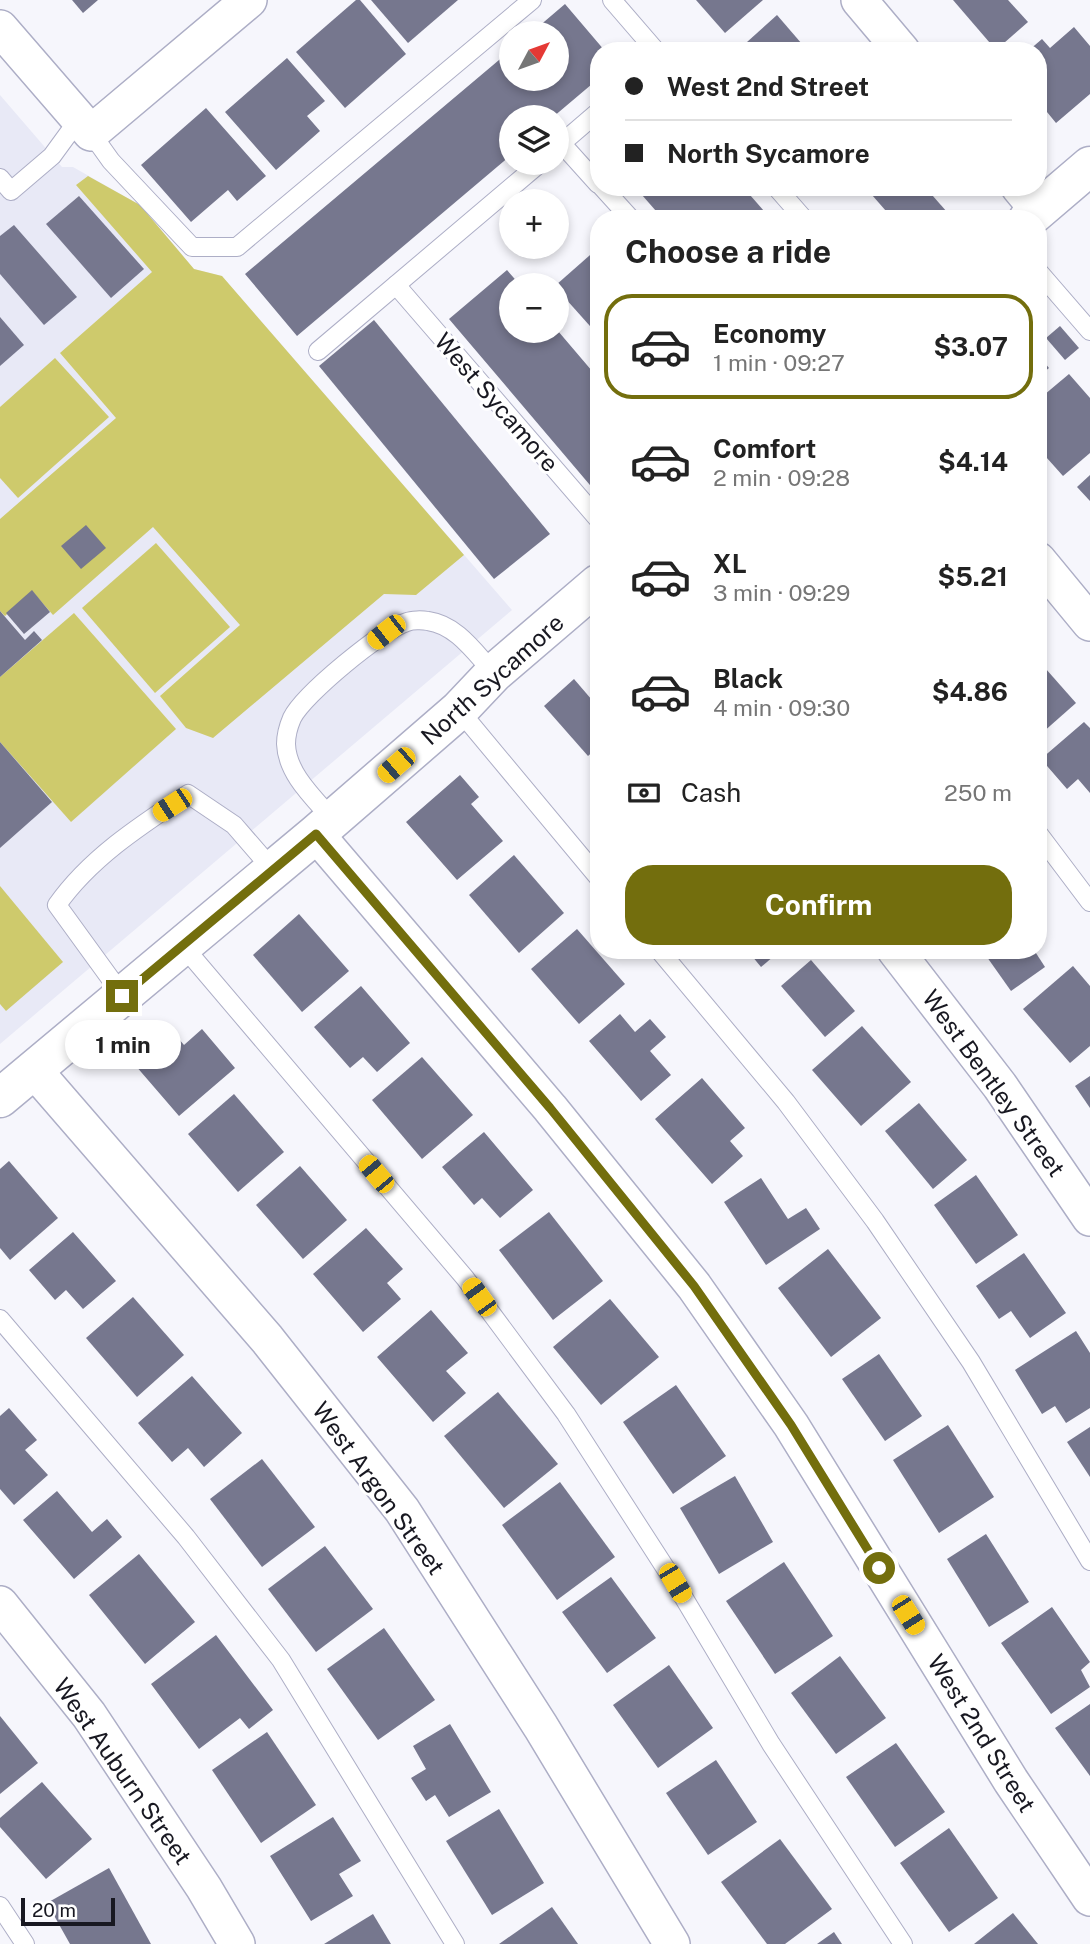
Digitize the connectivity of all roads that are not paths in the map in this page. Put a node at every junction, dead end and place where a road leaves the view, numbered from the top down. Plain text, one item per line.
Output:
1 (249, 0) edge
2 (533, 0) edge
3 (612, 0) edge
4 (859, 0) edge
5 (0, 28) edge
6 (648, 42) edge
7 (894, 42) edge
8 (590, 119) edge
9 (85, 126) junction
10 (569, 137) edge
11 (569, 156) edge
12 (1090, 166) edge
13 (526, 175) edge
14 (590, 176) edge
15 (0, 178) edge
16 (1047, 193) edge
17 (609, 196) edge
18 (784, 196) edge
19 (623, 210) edge
20 (796, 210) edge
21 (1047, 281) edge
22 (396, 285) junction
23 (1090, 331) edge
24 (318, 351) dead end
25 (590, 510) edge
26 (1047, 571) edge
27 (590, 595) edge
28 (1090, 623) edge
29 (494, 673) junction
30 (459, 710) junction
31 (325, 827) junction
32 (1047, 845) edge
33 (590, 867) edge
34 (273, 870) junction
35 (1090, 902) edge
36 (183, 946) junction
37 (667, 959) edge
38 (902, 959) edge
39 (122, 996) junction
40 (34, 1070) junction
41 (0, 1098) edge
42 (1090, 1218) edge
43 (0, 1319) edge
44 (1090, 1561) edge
45 (0, 1604) edge
46 (1090, 1898) edge
47 (0, 1906) edge
48 (24, 1944) edge
49 (237, 1944) edge
50 (455, 1944) edge
51 (672, 1944) edge
52 (903, 1944) edge

1 - 9 street
2 - 9 lane
3 - 6 lane
4 - 7 street
5 - 9 street
8 - 10 lane
9 - 15 lane
11 - 14 lane
12 - 16 street
13 - 22 lane
17 - 19 lane
18 - 20 lane
21 - 23 lane
22 - 24 lane
22 - 25 lane, West Sycamore
26 - 28 street
27 - 29 street, North Sycamore
29 - 30 street, North Sycamore
29 - 31 lane
30 - 31 street, North Sycamore
30 - 33 lane
31 - 34 street, North Sycamore
31 - 46 street, West 2nd Street
32 - 35 lane
34 - 36 street, North Sycamore
34 - 39 lane
36 - 39 street, North Sycamore
36 - 52 lane
37 - 44 lane
38 - 42 street, West Bentley Street
39 - 40 street, North Sycamore
40 - 41 street, North Sycamore
40 - 51 street, West Argon Street
43 - 50 lane
45 - 49 street, West Auburn Street
47 - 48 lane

